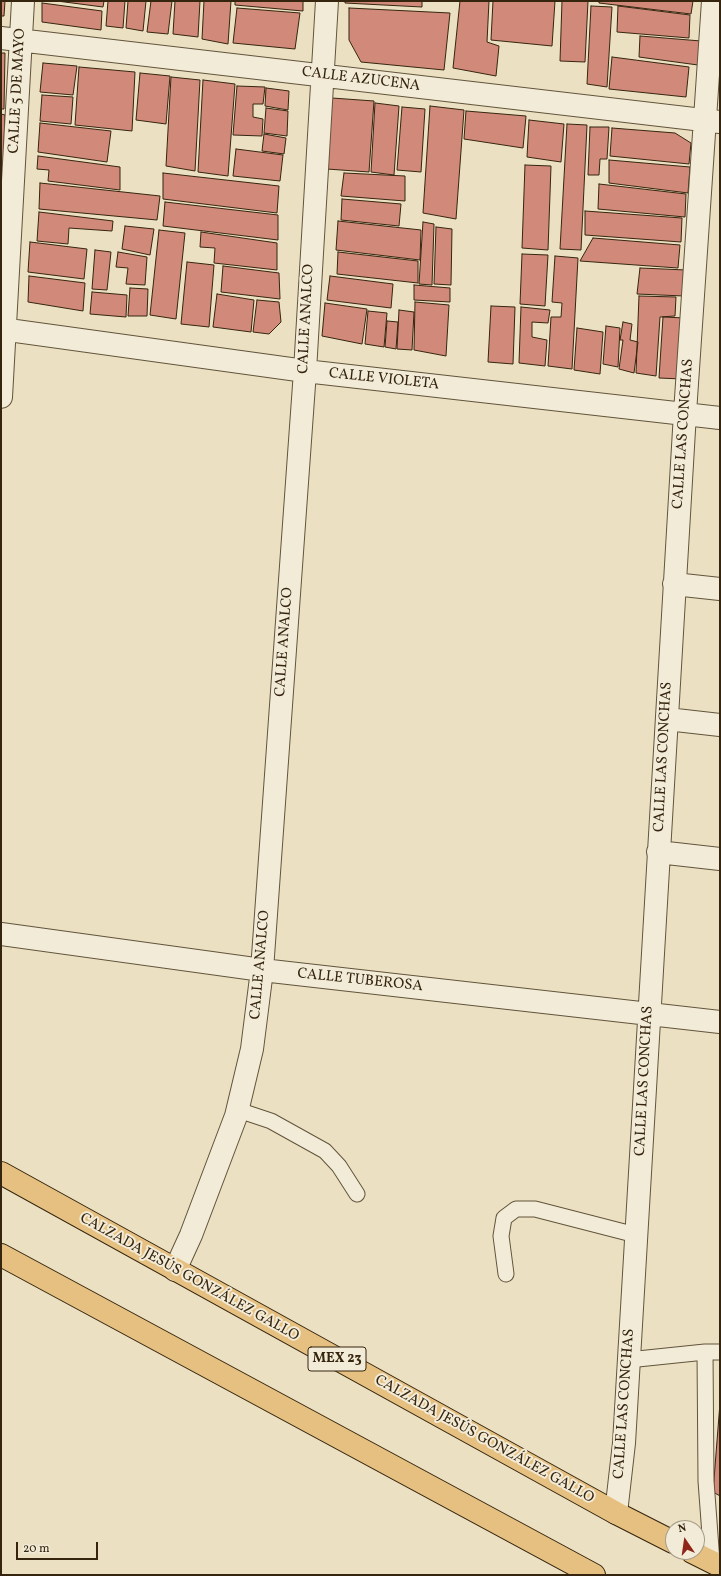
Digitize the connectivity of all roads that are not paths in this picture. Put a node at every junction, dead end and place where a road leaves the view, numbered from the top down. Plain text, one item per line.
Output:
1 (23, 1) edge
2 (327, 1) edge
3 (713, 1) edge
4 (11, 39) edge
5 (321, 75) junction
6 (712, 121) edge
7 (3, 330) edge
8 (305, 371) junction
9 (1, 397) edge
10 (685, 413) junction
11 (720, 418) edge
12 (674, 584) junction
13 (720, 589) edge
14 (667, 719) junction
15 (720, 725) edge
16 (658, 852) junction
17 (720, 859) edge
18 (1, 934) edge
19 (262, 970) junction
20 (649, 1014) junction
21 (720, 1022) edge
22 (238, 1110) junction
23 (1, 1173) edge
24 (357, 1194) dead end
25 (636, 1235) junction
26 (1, 1255) edge
27 (175, 1270) junction
28 (506, 1274) dead end
29 (713, 1352) edge
30 (628, 1360) junction
31 (616, 1513) junction
32 (665, 1538) edge
33 (705, 1558) edge
34 (716, 1564) edge
35 (594, 1575) edge

1 - 4 street, CALLE 5 DE MAYO
2 - 5 street, CALLE ANALCO
3 - 6 street, CALLE LAS CONCHAS
4 - 5 street, CALLE AZUCENA
4 - 7 street, CALLE 5 DE MAYO
5 - 6 street, CALLE AZUCENA
5 - 8 street, CALLE ANALCO
6 - 10 street, CALLE LAS CONCHAS
7 - 8 street, CALLE VIOLETA
7 - 9 street, CALLE 5 DE MAYO
8 - 10 street, CALLE VIOLETA
8 - 19 street, CALLE ANALCO
10 - 11 street, CALLE VIOLETA
10 - 12 street, CALLE LAS CONCHAS
12 - 13 street
12 - 14 street, CALLE LAS CONCHAS
14 - 15 street
14 - 16 street, CALLE LAS CONCHAS
16 - 17 street
16 - 20 street, CALLE LAS CONCHAS
18 - 19 street, CALLE TUBEROSA
19 - 20 street, CALLE TUBEROSA
19 - 22 street, CALLE ANALCO
20 - 21 street, CALLE TUBEROSA
20 - 25 street, CALLE LAS CONCHAS
22 - 24 lane
22 - 27 street, CALLE ANALCO
23 - 27 main road, CALZADA JESÚS GONZÁLEZ GALLO / MEX 23
25 - 28 lane
25 - 30 street, CALLE LAS CONCHAS
26 - 35 main road
27 - 31 main road, CALZADA JESÚS GONZÁLEZ GALLO / MEX 23
29 - 30 lane
29 - 34 lane
30 - 31 street, CALLE LAS CONCHAS
31 - 32 main road, CALZADA JESÚS GONZÁLEZ GALLO / MEX 23
33 - 34 main road

